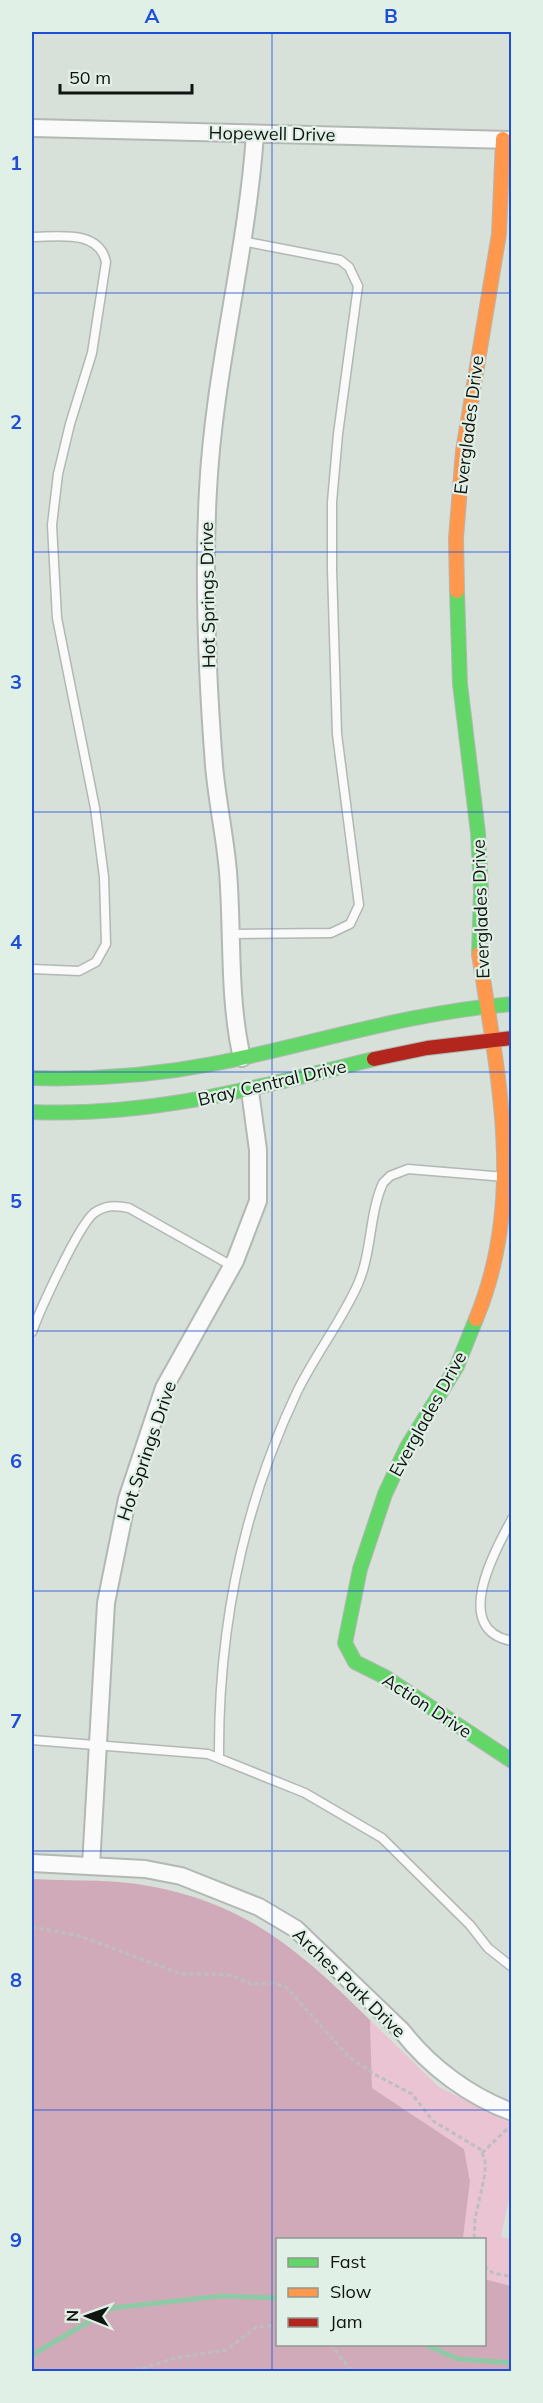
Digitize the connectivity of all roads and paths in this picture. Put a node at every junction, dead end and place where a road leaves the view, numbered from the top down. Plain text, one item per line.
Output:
1 (32, 128) edge
2 (255, 134) junction
3 (507, 140) edge
4 (32, 237) edge
5 (242, 241) junction
6 (232, 934) junction
7 (32, 969) edge
8 (512, 1004) edge
9 (487, 1005) junction
10 (512, 1038) edge
11 (492, 1040) junction
12 (242, 1058) junction
13 (32, 1078) edge
14 (250, 1091) junction
15 (32, 1112) edge
16 (508, 1132) edge
17 (505, 1177) junction
18 (232, 1266) junction
19 (32, 1332) edge
20 (512, 1519) edge
21 (512, 1641) edge
22 (347, 1649) joint
23 (32, 1740) edge
24 (96, 1744) junction
25 (219, 1758) junction
26 (512, 1761) edge
27 (32, 1863) edge
28 (91, 1866) junction
29 (32, 1927) edge
30 (512, 1967) edge
31 (512, 2112) edge
32 (512, 2124) edge
33 (482, 2153) junction
34 (474, 2238) edge
35 (486, 2268) edge
36 (512, 2277) edge
37 (276, 2325) edge
38 (332, 2346) edge
39 (120, 2372) edge
40 (352, 2372) edge

1 - 2 street, Hopewell Drive
2 - 3 street, Hopewell Drive
2 - 5 street, Hot Springs Drive
3 - 9 street, Everglades Drive
4 - 7 lane
5 - 6 street, Hot Springs Drive
5 - 6 lane
6 - 12 street, Hot Springs Drive
8 - 9 street, Bray Central Drive
9 - 11 street, Everglades Drive
9 - 12 street, Bray Central Drive
10 - 11 street, Bray Central Drive
11 - 14 street, Bray Central Drive
11 - 16 street, Everglades Drive
12 - 13 street, Bray Central Drive
14 - 15 street, Bray Central Drive
14 - 18 street, Hot Springs Drive
16 - 17 street, Everglades Drive
17 - 22 street, Everglades Drive
17 - 25 lane
18 - 19 lane
18 - 24 street, Hot Springs Drive
20 - 21 lane
22 - 26 street, Action Drive
23 - 24 lane
24 - 25 lane
24 - 28 street, Hot Springs Drive
25 - 30 lane
27 - 28 street, Arches Park Drive
28 - 31 street, Arches Park Drive
29 - 33 path
32 - 33 path
33 - 34 path
35 - 36 path
37 - 39 path
38 - 40 path

